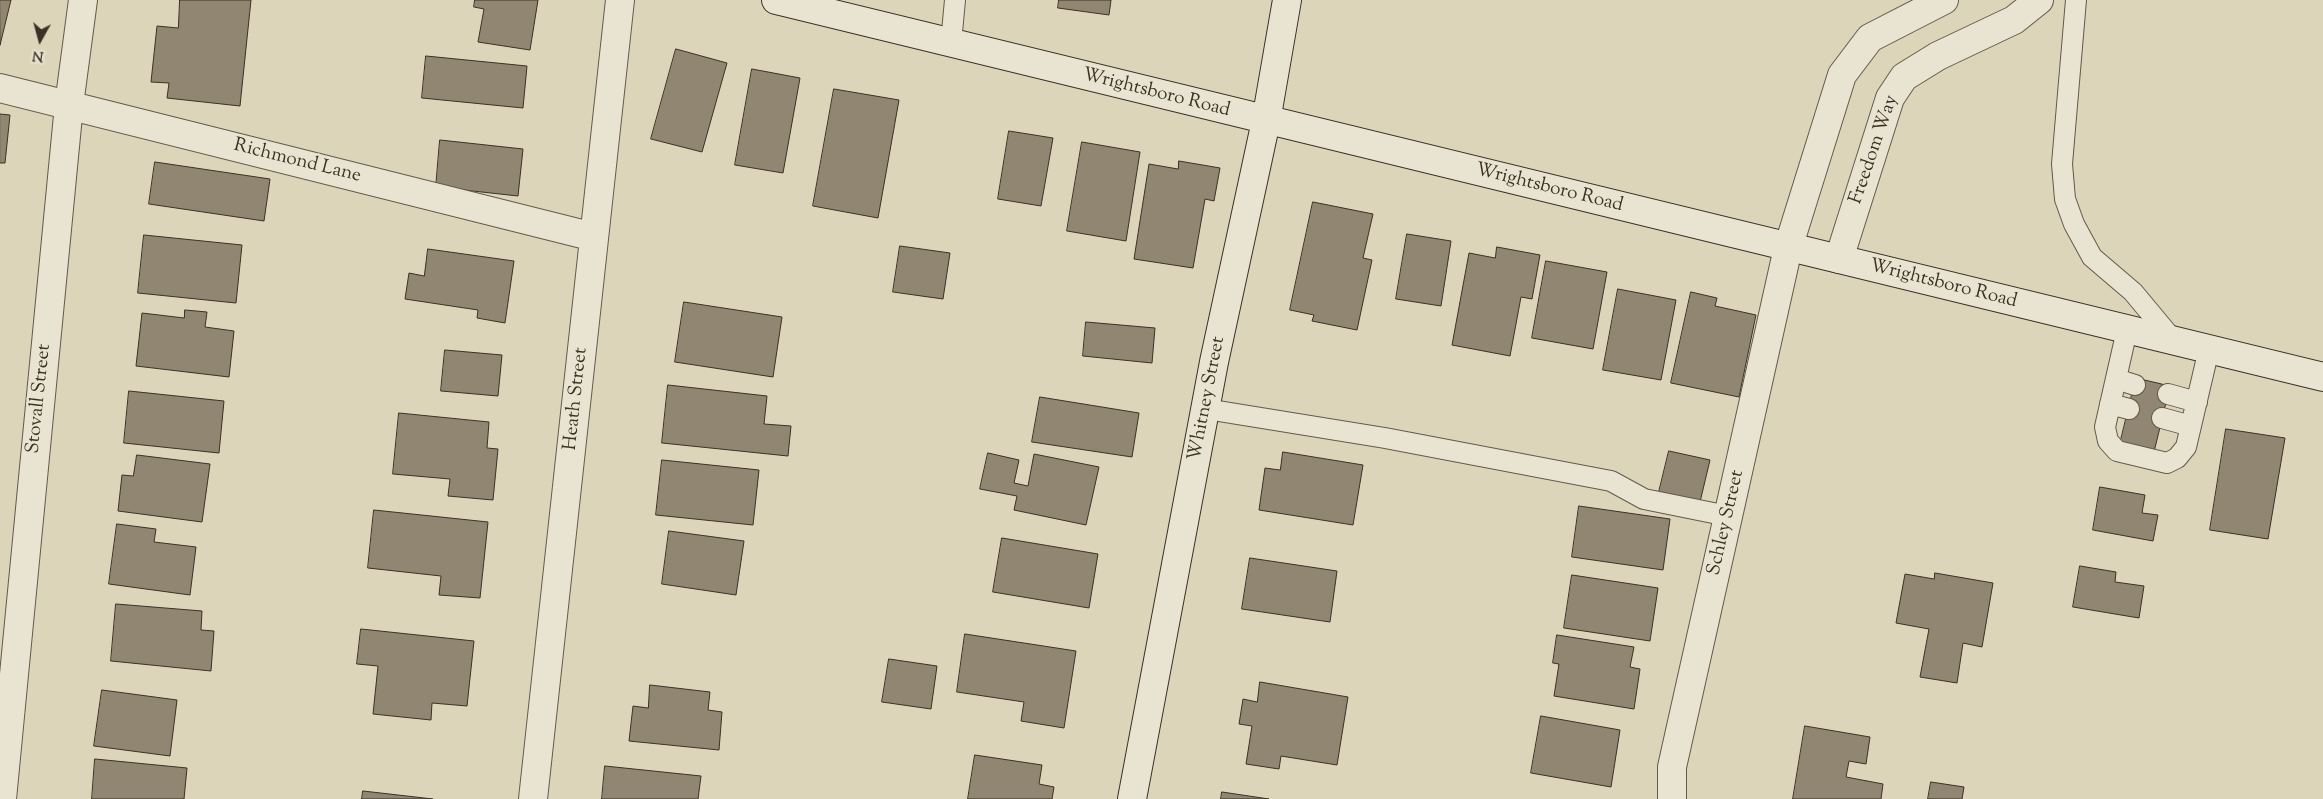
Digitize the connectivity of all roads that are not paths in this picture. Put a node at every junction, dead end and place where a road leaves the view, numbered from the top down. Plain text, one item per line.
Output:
1 (83, 0) edge
2 (620, 0) edge
3 (776, 0) edge
4 (955, 0) edge
5 (1287, 0) edge
6 (1944, 0) edge
7 (2039, 0) edge
8 (2076, 0) edge
9 (952, 43) junction
10 (0, 88) edge
11 (69, 105) junction
12 (1266, 121) junction
13 (594, 237) junction
14 (1788, 248) junction
15 (1839, 259) junction
16 (2127, 330) junction
17 (2173, 340) junction
18 (2209, 349) junction
19 (2323, 377) edge
20 (2168, 394) dead end
21 (2197, 402) junction
22 (1206, 409) junction
23 (2162, 418) dead end
24 (2191, 426) junction
25 (1728, 516) junction
26 (2, 799) edge
27 (534, 799) edge
28 (1132, 799) edge
29 (1672, 799) edge

1 - 11 street, Stovall Street
2 - 13 street, Heath Street
3 - 9 street, Wrightsboro Road
4 - 9 lane
5 - 12 street, Whitney Street
6 - 14 street
7 - 15 street, Freedom Way
8 - 17 lane
9 - 12 street, Wrightsboro Road
10 - 11 street, Richmond Lane
11 - 13 street, Richmond Lane
11 - 26 street, Stovall Street
12 - 14 street, Wrightsboro Road
12 - 22 street, Whitney Street
13 - 27 street, Heath Street
14 - 15 street, Wrightsboro Road
14 - 25 street, Schley Street
15 - 16 street, Wrightsboro Road
16 - 17 street, Wrightsboro Road
16 - 24 lane
17 - 18 street, Wrightsboro Road
18 - 19 street, Wrightsboro Road
18 - 21 lane
20 - 21 lane
21 - 24 lane
22 - 25 lane
22 - 28 street, Whitney Street
23 - 24 lane
25 - 29 street, Schley Street

